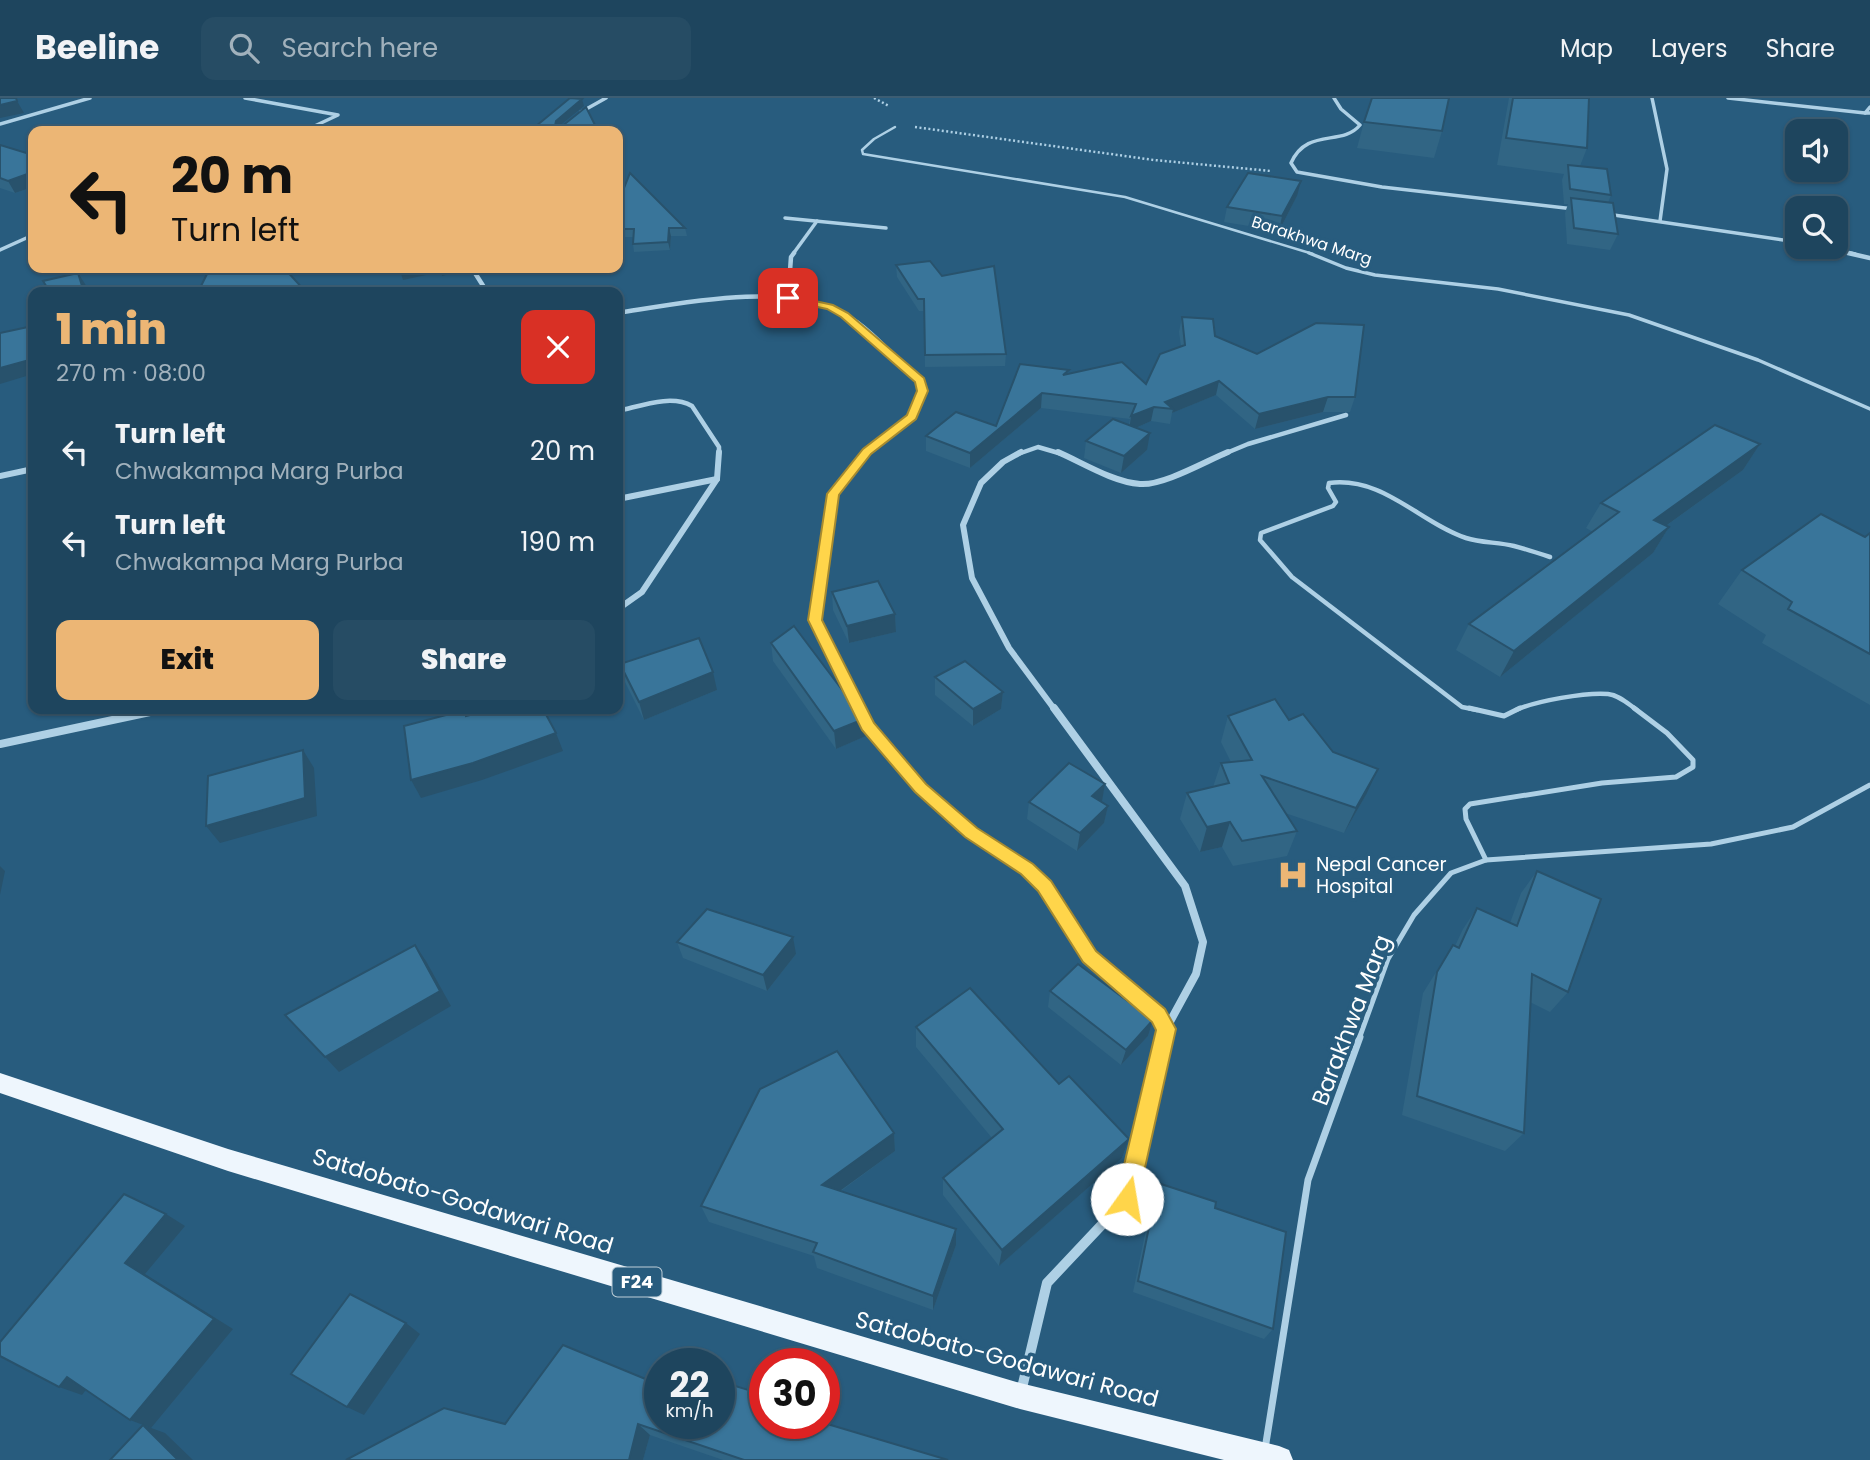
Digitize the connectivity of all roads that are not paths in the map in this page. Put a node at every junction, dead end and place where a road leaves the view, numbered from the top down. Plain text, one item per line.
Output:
1 (90, 98) edge
2 (245, 98) edge
3 (281, 98) edge
4 (606, 98) edge
5 (1334, 98) edge
6 (1652, 98) edge
7 (1728, 98) edge
8 (1866, 98) edge
9 (272, 102) junction
10 (1870, 107) edge
11 (1867, 113) edge
12 (576, 116) edge
13 (0, 124) edge
14 (315, 126) edge
15 (895, 127) road end
16 (1581, 210) edge
17 (1606, 214) edge
18 (785, 218) dead end
19 (817, 221) junction
20 (1660, 221) junction
21 (886, 228) dead end
22 (28, 236) edge
23 (1785, 240) edge
24 (0, 250) edge
25 (1848, 253) edge
26 (1870, 258) edge
27 (788, 298) junction
28 (623, 312) edge
29 (1870, 409) edge
30 (623, 410) edge
31 (1346, 415) edge
32 (28, 470) edge
33 (0, 476) edge
34 (717, 479) junction
35 (623, 498) edge
36 (1550, 557) dead end
37 (623, 606) edge
38 (132, 714) edge
39 (0, 744) edge
40 (1870, 785) edge
41 (1486, 860) junction
42 (1166, 1029) junction
43 (0, 1083) edge
44 (1020, 1396) junction
45 (1272, 1458) edge

1 - 13 street
2 - 9 street
3 - 9 street
4 - 12 street
5 - 16 street
6 - 20 street
7 - 11 street
8 - 10 street
9 - 14 street
10 - 11 street
15 - 29 lane, Barakhwa Marg
17 - 20 street
18 - 19 street
19 - 21 street
19 - 27 street
20 - 23 street
22 - 24 street
25 - 26 street
27 - 28 street
27 - 42 street
30 - 34 street
31 - 42 street
32 - 33 street
34 - 35 street
34 - 37 street
36 - 41 lane
38 - 39 street
40 - 41 lane, Barakhwa Marg
41 - 45 lane, Barakhwa Marg
42 - 44 street
43 - 44 main road, Satdobato-Godawari Road / F24
44 - 45 main road, Satdobato-Godawari Road / F24

